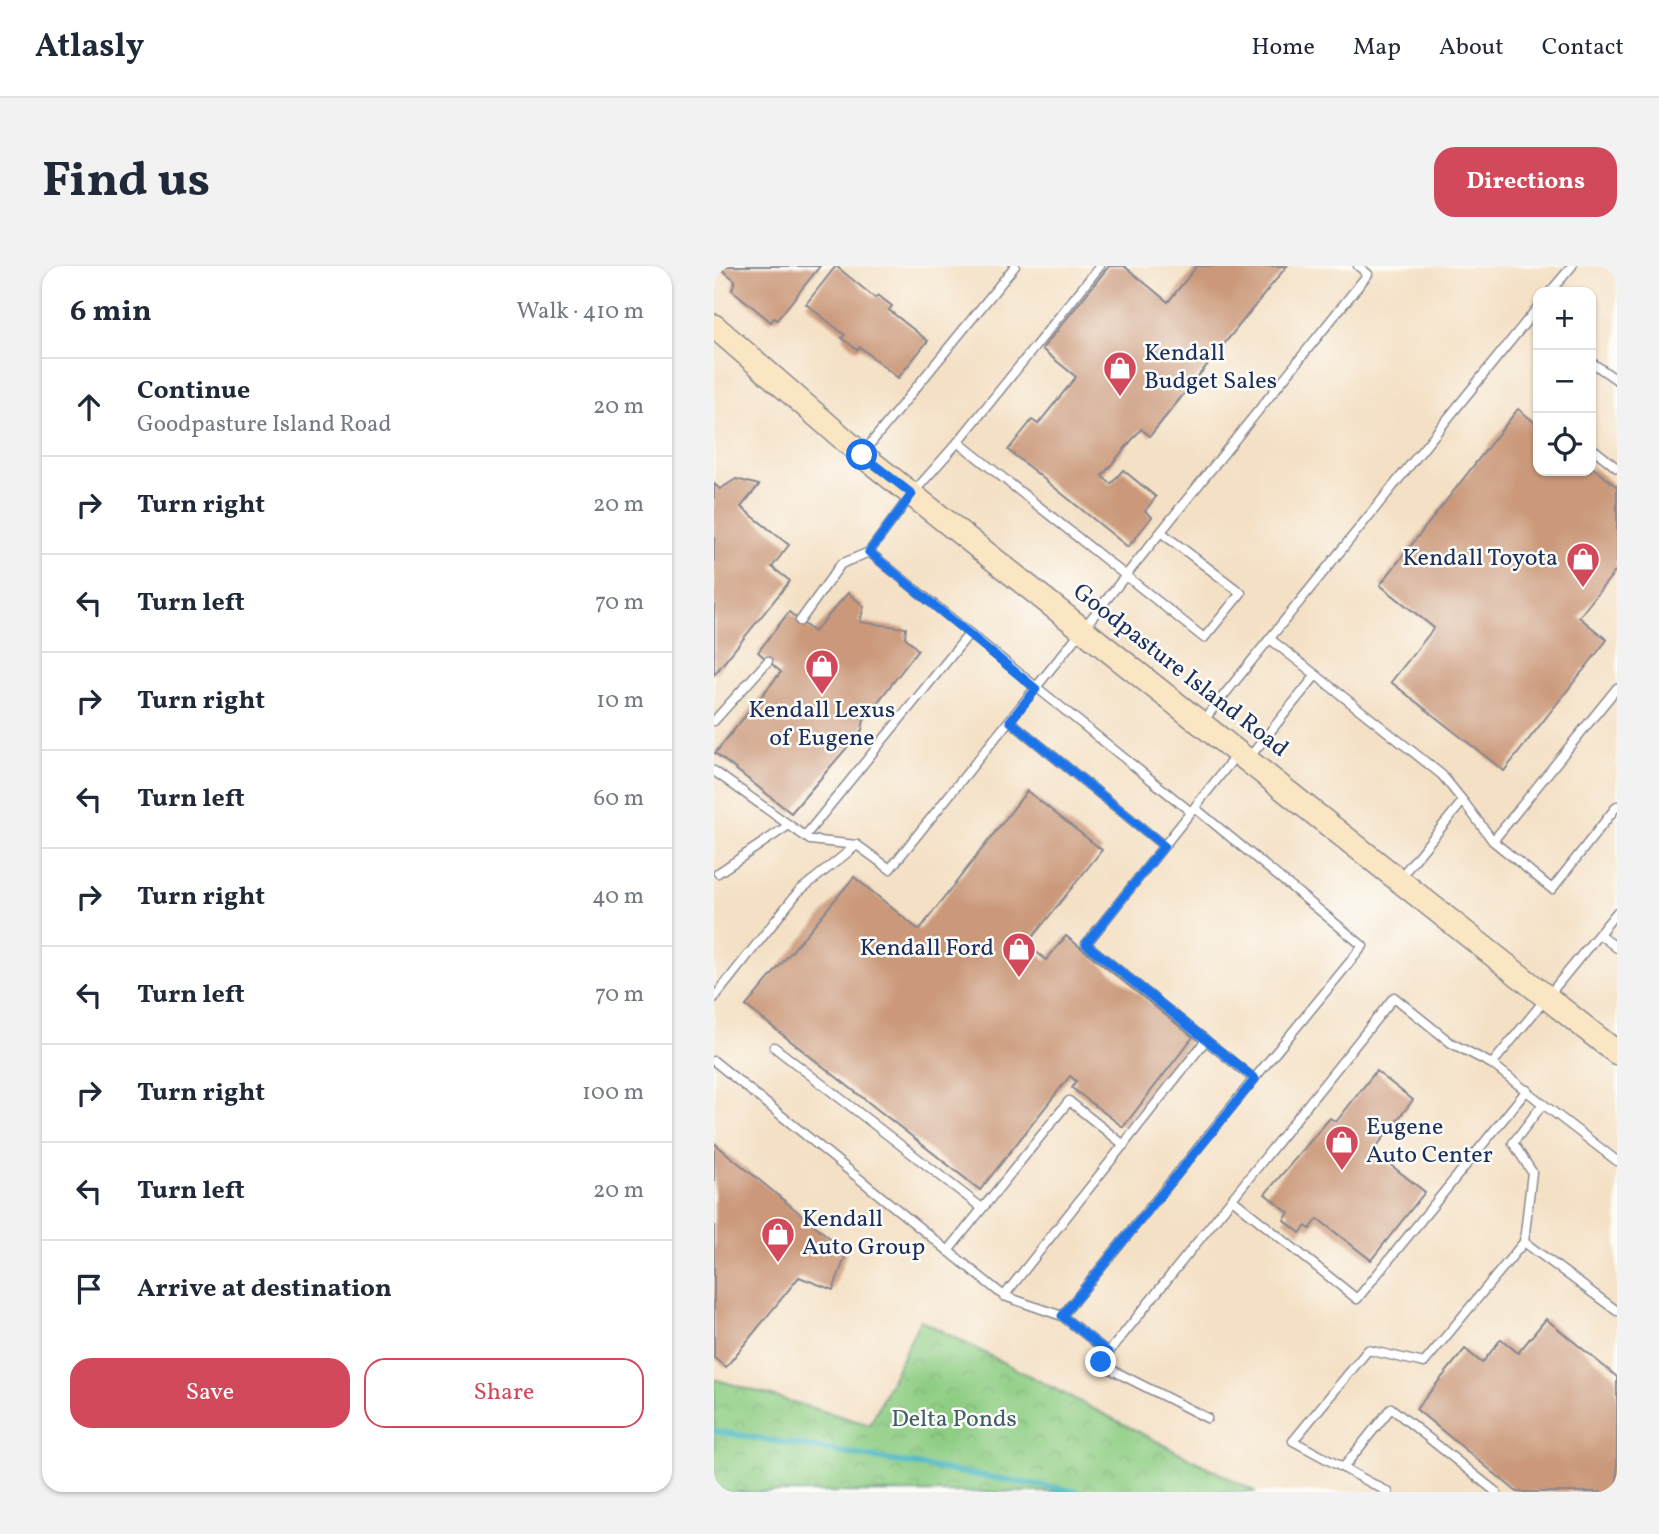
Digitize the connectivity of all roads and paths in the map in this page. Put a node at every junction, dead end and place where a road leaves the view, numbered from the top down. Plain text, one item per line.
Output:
1 (1015, 266) edge
2 (1100, 266) edge
3 (1358, 266) edge
4 (1572, 266) edge
5 (1554, 287) edge
6 (1533, 313) edge
7 (714, 326) edge
8 (1596, 365) edge
9 (1617, 380) edge
10 (958, 442) junction
11 (1596, 451) edge
12 (862, 455) junction
13 (1617, 468) edge
14 (912, 494) junction
15 (1162, 533) junction
16 (869, 552) junction
17 (1127, 577) junction
18 (800, 621) dead end
19 (1084, 629) junction
20 (969, 635) junction
21 (1270, 639) junction
22 (768, 661) dead end
23 (1316, 675) junction
24 (1617, 688) edge
25 (1036, 689) junction
26 (714, 720) edge
27 (1010, 721) junction
28 (1202, 722) junction
29 (1243, 755) junction
30 (714, 771) edge
31 (1462, 801) junction
32 (1617, 806) edge
33 (1193, 810) junction
34 (789, 825) junction
35 (805, 836) junction
36 (1493, 841) junction
37 (857, 845) junction
38 (1164, 846) junction
39 (718, 873) dead end
40 (1399, 879) junction
41 (1617, 912) edge
42 (1599, 934) junction
43 (1617, 948) edge
44 (1546, 996) junction
45 (714, 998) edge
46 (1206, 1041) junction
47 (774, 1047) dead end
48 (1617, 1053) edge
49 (714, 1062) edge
50 (1492, 1064) junction
51 (1255, 1079) junction
52 (1527, 1090) junction
53 (1543, 1104) junction
54 (1124, 1146) junction
55 (1617, 1161) edge
56 (1232, 1199) junction
57 (982, 1208) junction
58 (1524, 1242) junction
59 (948, 1251) junction
60 (1004, 1296) junction
61 (1617, 1311) edge
62 (1062, 1316) junction
63 (1109, 1353) junction
64 (1207, 1418) dead end
65 (1343, 1468) junction
66 (1388, 1492) edge
67 (1496, 1492) edge

1 - 12 lane
2 - 10 lane
3 - 15 lane
4 - 5 lane
6 - 21 lane
7 - 12 main road, Goodpasture Island Road
8 - 9 lane
10 - 14 lane
10 - 17 lane
11 - 13 lane
12 - 14 main road, Goodpasture Island Road
14 - 16 lane
14 - 19 main road, Goodpasture Island Road
15 - 17 lane
15 - 17 lane
16 - 18 lane
16 - 20 lane
17 - 19 lane
19 - 25 lane
19 - 28 main road, Goodpasture Island Road
20 - 25 lane
20 - 35 lane
21 - 23 lane
21 - 28 lane
22 - 26 lane
23 - 29 lane
23 - 31 lane
24 - 36 lane
25 - 27 lane
25 - 33 lane
27 - 37 lane
27 - 38 lane
28 - 29 main road, Goodpasture Island Road
29 - 33 lane
29 - 40 main road, Goodpasture Island Road
30 - 34 lane
31 - 36 lane
31 - 40 lane
32 - 36 lane
33 - 38 lane
33 - 51 lane
34 - 35 lane
34 - 39 lane
35 - 37 lane
37 - 45 lane
38 - 46 lane
40 - 44 main road, Goodpasture Island Road
41 - 42 lane
42 - 43 lane
42 - 44 lane
44 - 48 main road, Goodpasture Island Road
44 - 50 lane
46 - 51 lane
46 - 54 lane
47 - 57 lane
49 - 59 lane
50 - 52 lane
50 - 56 lane
51 - 62 lane
52 - 53 lane
52 - 56 lane
53 - 55 lane
53 - 58 lane
54 - 57 lane
54 - 60 lane
56 - 63 lane
57 - 59 lane
58 - 61 lane
58 - 65 lane
59 - 60 lane
60 - 62 lane
62 - 63 lane
63 - 64 lane
65 - 66 lane
65 - 67 lane

